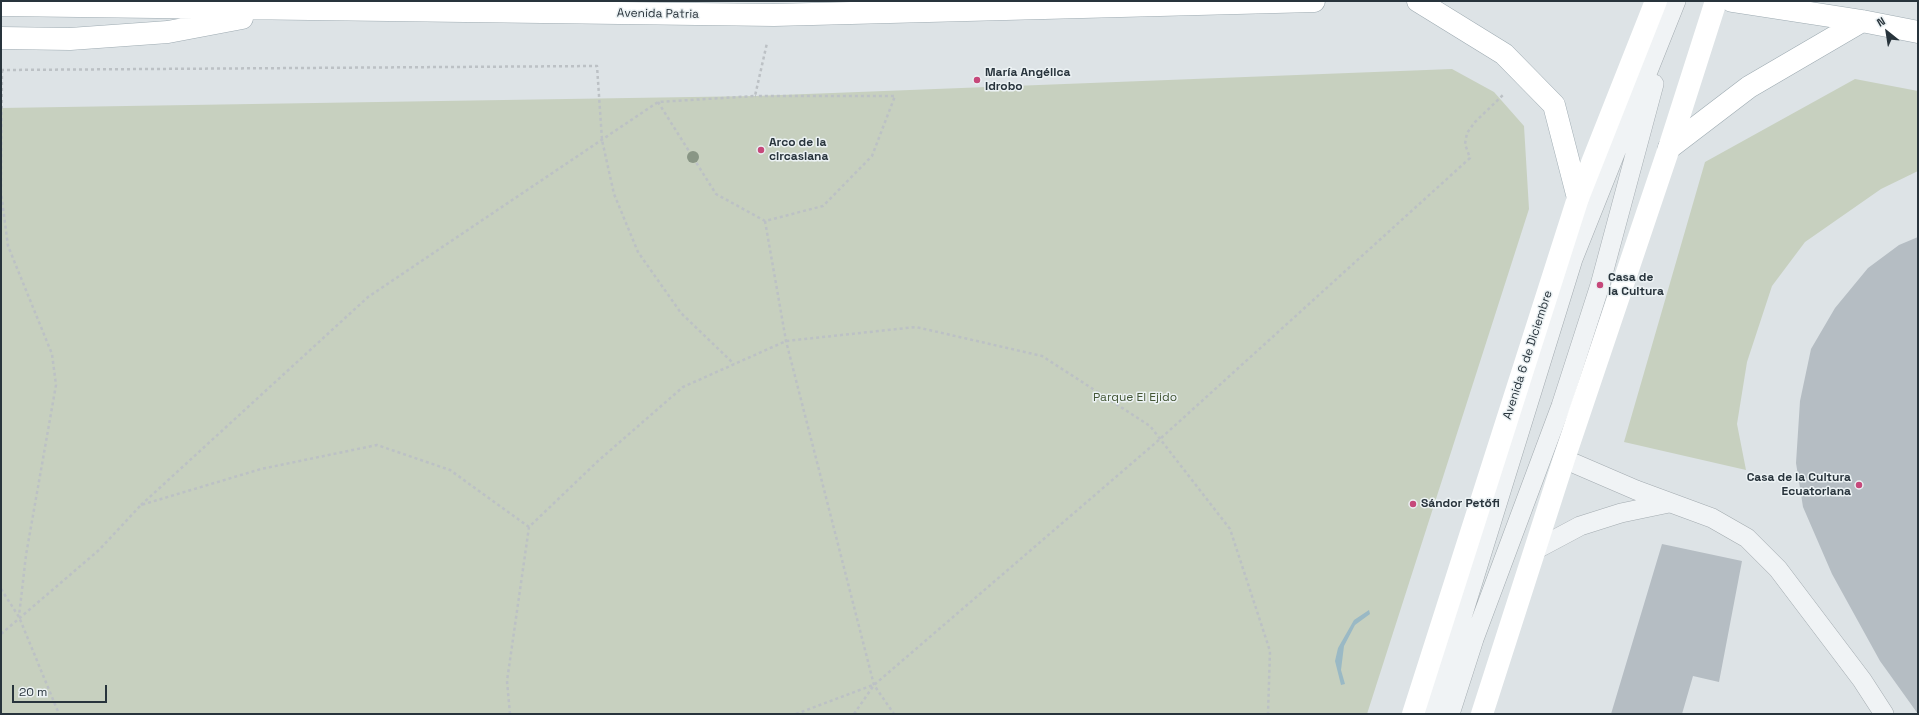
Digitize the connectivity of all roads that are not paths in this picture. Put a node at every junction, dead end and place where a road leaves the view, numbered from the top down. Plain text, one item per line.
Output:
1 (1314, 1) edge
2 (1418, 1) edge
3 (1656, 1) edge
4 (1676, 1) edge
5 (1716, 1) edge
6 (1732, 1) edge
7 (1, 5) edge
8 (291, 9) junction
9 (1862, 21) junction
10 (1918, 32) edge
11 (1, 38) edge
12 (1669, 148) junction
13 (1578, 198) junction
14 (1564, 459) junction
15 (1670, 502) junction
16 (1535, 550) junction
17 (1413, 714) edge
18 (1432, 714) edge
19 (1450, 714) edge
20 (1482, 714) edge
21 (1884, 714) edge

1 - 8 main road, Avenida Patria
2 - 13 main road
3 - 13 main road, Avenida 6 de Diciembre
4 - 18 lane
4 - 19 lane
5 - 12 main road
6 - 9 main road
7 - 8 main road, Avenida Patria
8 - 11 main road
9 - 10 main road
9 - 12 main road
12 - 14 main road
13 - 17 main road, Avenida 6 de Diciembre
14 - 15 lane
14 - 16 main road
15 - 16 lane
15 - 21 lane
16 - 20 main road

